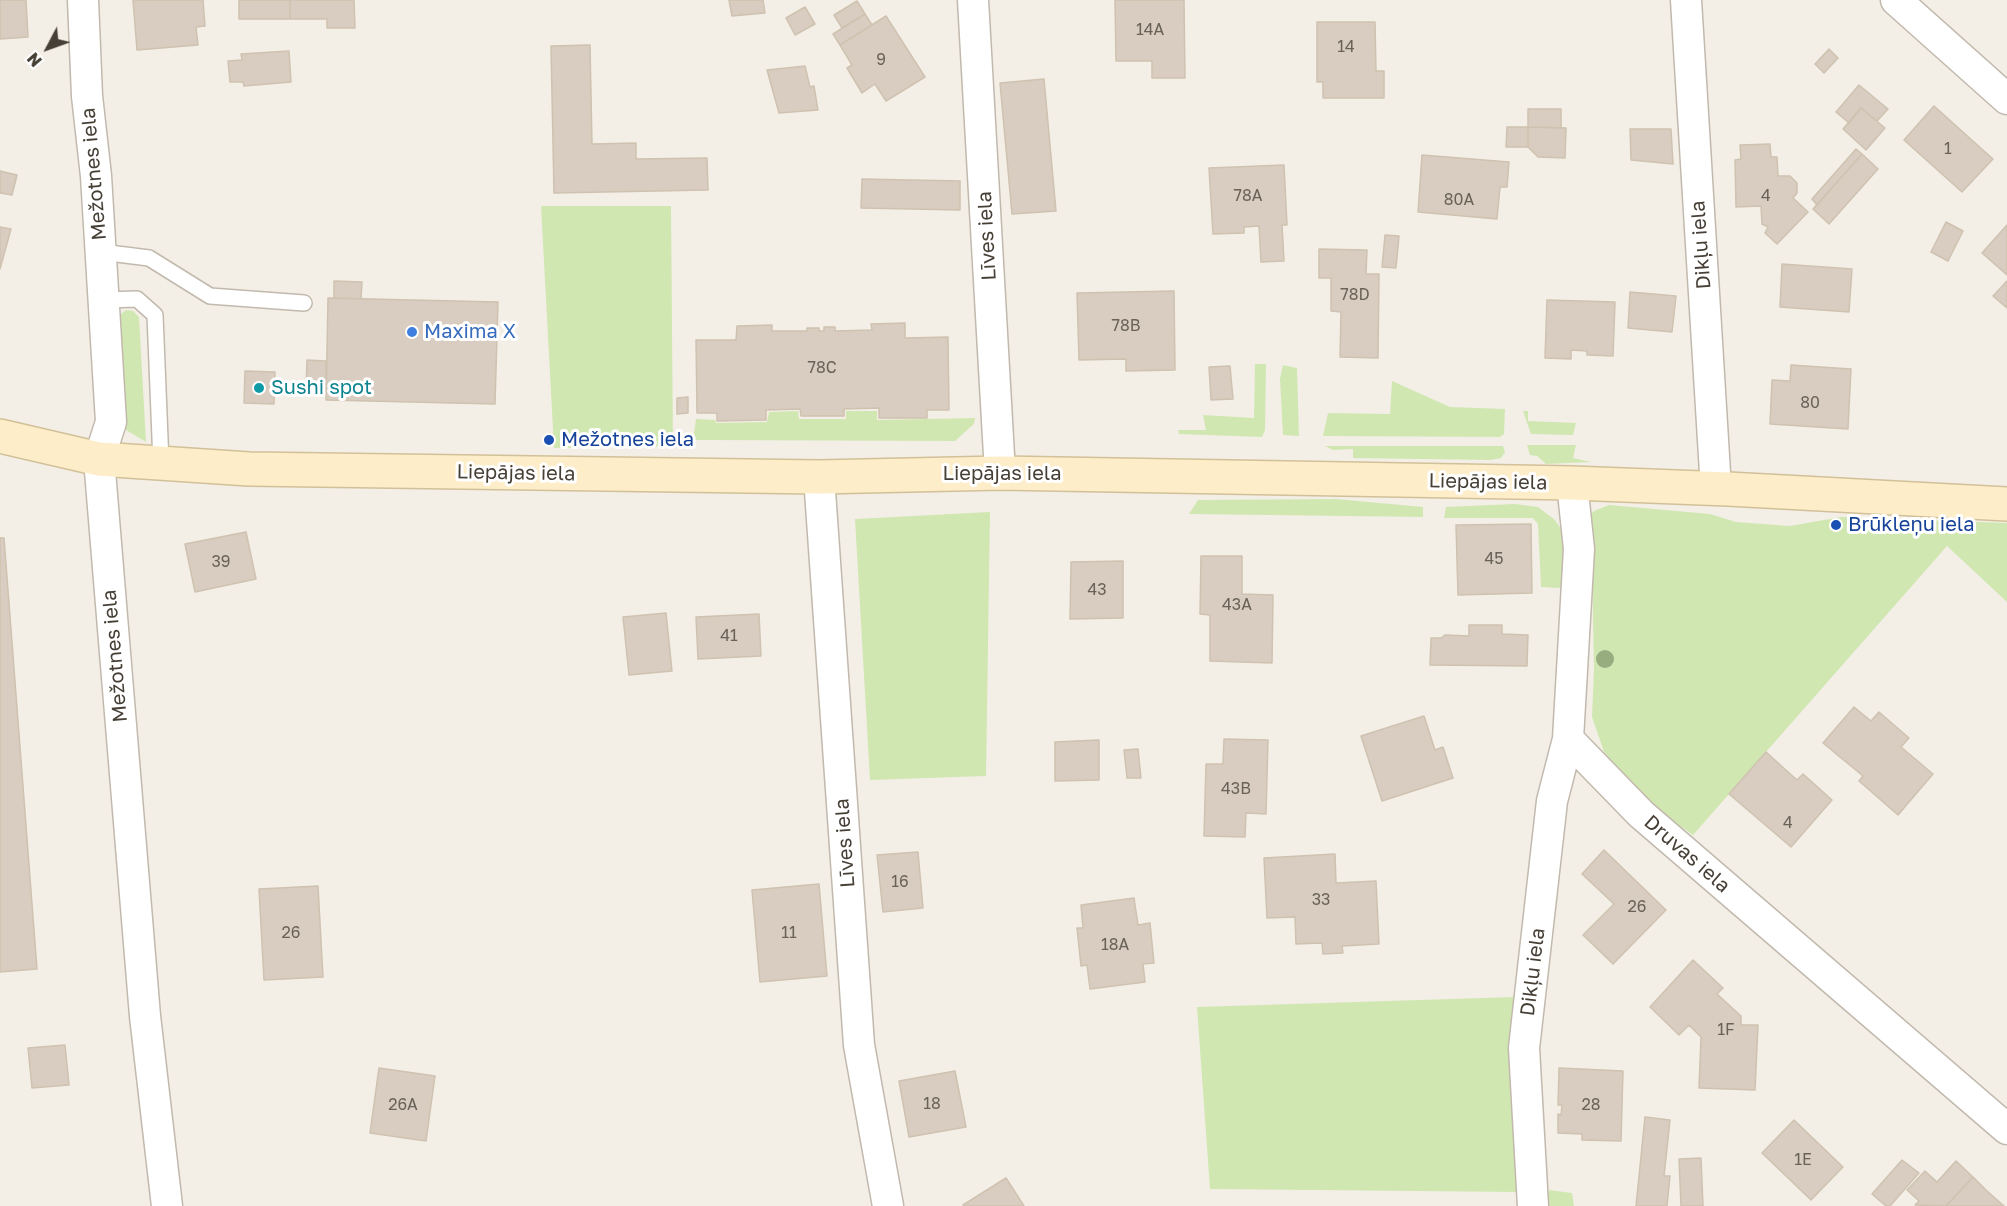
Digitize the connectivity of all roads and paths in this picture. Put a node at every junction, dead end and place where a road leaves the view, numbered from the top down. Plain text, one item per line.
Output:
1 (83, 0) edge
2 (973, 0) edge
3 (1686, 0) edge
4 (1896, 0) edge
5 (2007, 99) edge
6 (101, 252) junction
7 (104, 300) junction
8 (304, 303) dead end
9 (0, 435) edge
10 (99, 459) junction
11 (161, 463) junction
12 (1000, 473) junction
13 (819, 477) junction
14 (1572, 483) junction
15 (1716, 489) junction
16 (2007, 504) edge
17 (1568, 739) junction
18 (2007, 1129) edge
19 (166, 1206) edge
20 (888, 1206) edge
21 (1533, 1206) edge

1 - 6 street, Mežotnes iela
2 - 12 street, Līves iela
3 - 15 street, Dikļu iela
4 - 5 street
6 - 7 street, Mežotnes iela
6 - 8 lane
7 - 10 street, Mežotnes iela
7 - 11 lane
9 - 10 street, Liepājas iela
10 - 11 street, Liepājas iela
10 - 19 street, Mežotnes iela
11 - 13 street, Liepājas iela
12 - 13 street, Liepājas iela
12 - 14 street, Liepājas iela
13 - 20 street, Līves iela
14 - 15 street, Liepājas iela
14 - 17 street
15 - 16 street, Liepājas iela
17 - 18 street, Druvas iela
17 - 21 street, Dikļu iela

